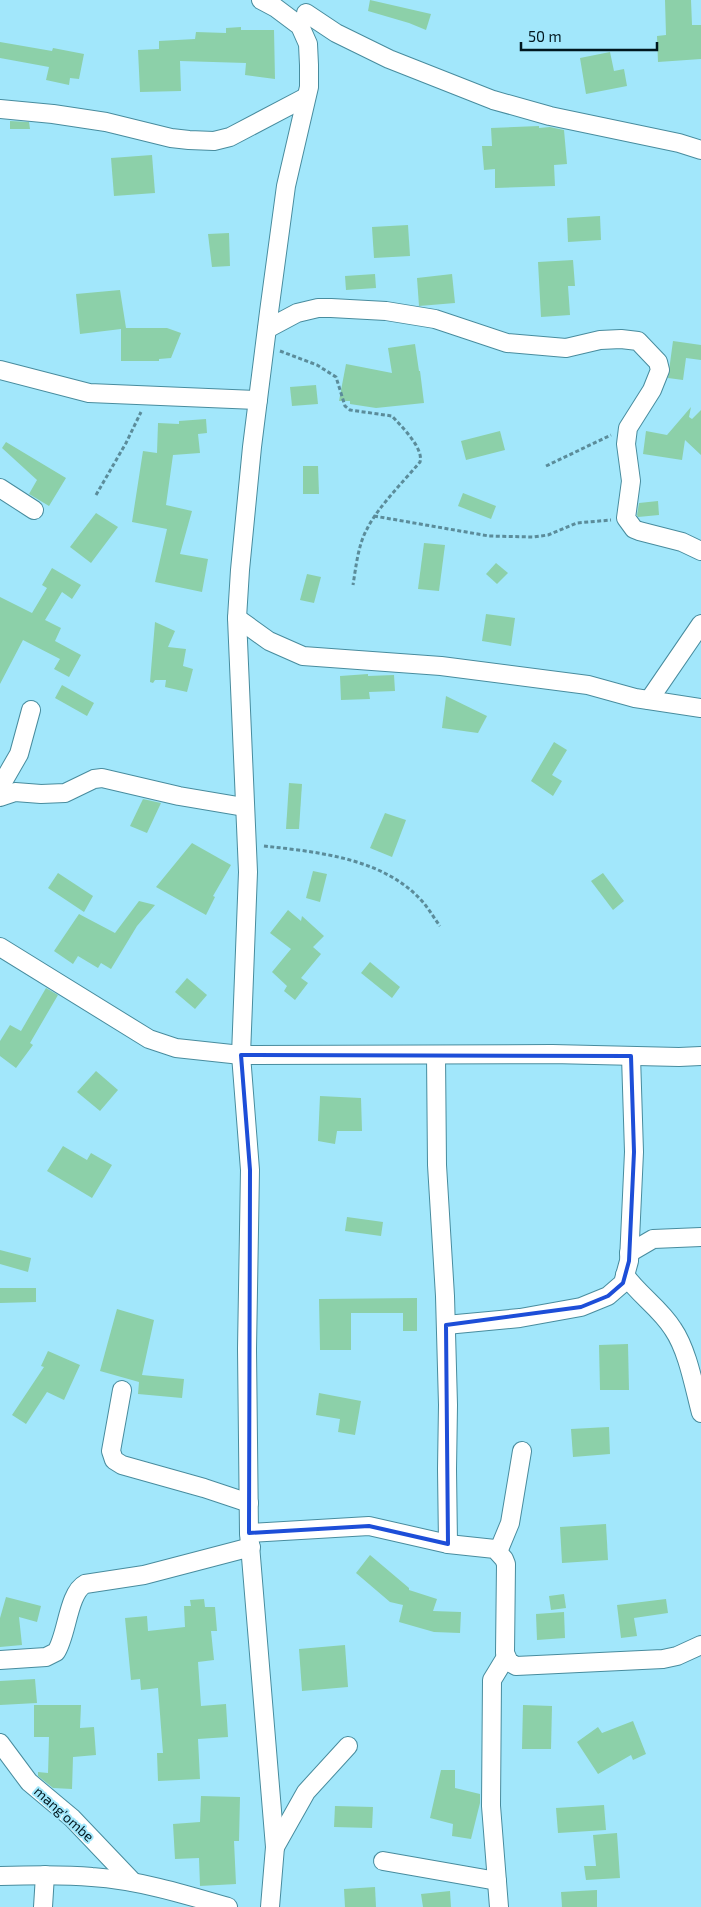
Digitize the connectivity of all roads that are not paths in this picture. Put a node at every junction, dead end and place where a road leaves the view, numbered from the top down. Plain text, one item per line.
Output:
1 (261, 0) edge
2 (306, 13) edge
3 (306, 97) junction
4 (0, 109) edge
5 (701, 150) edge
6 (266, 338) junction
7 (0, 370) edge
8 (258, 400) junction
9 (0, 488) edge
10 (34, 510) dead end
11 (701, 551) edge
12 (237, 618) junction
13 (701, 624) edge
14 (649, 700) junction
15 (701, 708) edge
16 (31, 710) dead end
17 (0, 787) edge
18 (0, 797) edge
19 (244, 807) junction
20 (0, 948) edge
21 (241, 1054) junction
22 (436, 1054) junction
23 (631, 1056) junction
24 (701, 1056) edge
25 (701, 1237) edge
26 (629, 1253) junction
27 (625, 1275) junction
28 (446, 1325) junction
29 (122, 1390) dead end
30 (701, 1413) edge
31 (522, 1450) dead end
32 (249, 1503) junction
33 (250, 1540) junction
34 (448, 1544) junction
35 (498, 1552) junction
36 (701, 1645) edge
37 (506, 1657) junction
38 (0, 1660) edge
39 (0, 1742) edge
40 (348, 1746) dead end
41 (276, 1847) junction
42 (383, 1861) dead end
43 (45, 1875) junction
44 (0, 1876) edge
45 (497, 1881) junction
46 (132, 1882) junction
47 (43, 1907) edge
48 (228, 1907) edge
49 (270, 1907) edge
50 (499, 1907) edge

1 - 2 street
2 - 3 street
2 - 5 street
3 - 4 street
3 - 6 street
6 - 8 street
6 - 11 street
7 - 8 street
8 - 12 street
9 - 10 street
12 - 14 street
12 - 19 street
13 - 14 street
14 - 15 street
16 - 17 street
18 - 19 street
19 - 21 street
20 - 21 street
21 - 22 street
21 - 32 street
22 - 23 street
22 - 28 street
23 - 24 street
23 - 26 street
25 - 26 street
26 - 27 street
27 - 28 street
27 - 30 street
28 - 34 street
29 - 32 street
31 - 35 street
32 - 33 street
33 - 34 street
33 - 38 street
33 - 41 street
34 - 35 street
35 - 37 street
36 - 37 street
37 - 45 street
39 - 46 street, mang'ombe
40 - 41 street
41 - 49 street
42 - 45 street
43 - 44 street
43 - 46 street
43 - 47 street
45 - 50 street
46 - 48 street

